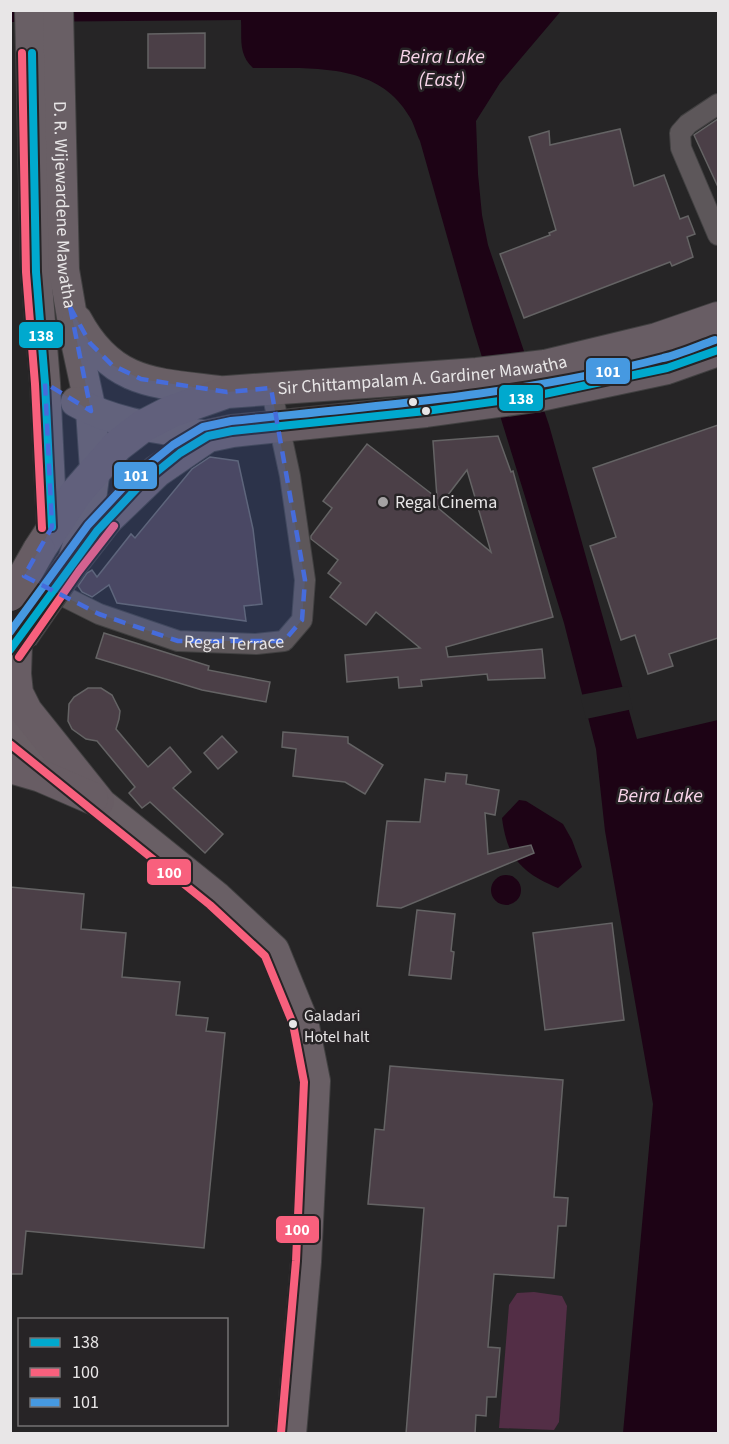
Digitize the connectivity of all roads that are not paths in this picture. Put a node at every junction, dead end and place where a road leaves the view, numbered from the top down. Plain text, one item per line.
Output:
1 (30, 10) edge
2 (58, 10) edge
3 (45, 53) junction
4 (718, 104) edge
5 (718, 235) edge
6 (70, 307) junction
7 (718, 318) edge
8 (718, 350) edge
9 (549, 380) junction
10 (45, 383) junction
11 (271, 388) junction
12 (227, 392) junction
13 (91, 411) junction
14 (143, 426) junction
15 (281, 426) junction
16 (208, 436) junction
17 (95, 469) junction
18 (46, 539) junction
19 (71, 565) junction
20 (10, 570) edge
21 (10, 595) edge
22 (16, 644) edge
23 (10, 730) edge
24 (10, 767) edge
25 (98, 801) junction
26 (291, 1434) edge

1 - 3 main road, D. R. Wijewardene Mawatha
2 - 3 main road, D. R. Wijewardene Mawatha
3 - 6 main road, D. R. Wijewardene Mawatha
3 - 10 main road, D. R. Wijewardene Mawatha
4 - 5 street
6 - 12 main road
6 - 13 main road, D. R. Wijewardene Mawatha
7 - 9 highway, Sir Chittampalam A. Gardiner Mawatha
8 - 9 highway, Sir Chittampalam A. Gardiner Mawatha
9 - 11 highway, Sir Chittampalam A. Gardiner Mawatha
9 - 15 highway, Sir Chittampalam A. Gardiner Mawatha
10 - 13 main road
10 - 18 main road, D. R. Wijewardene Mawatha
11 - 12 highway, Sir Chittampalam A. Gardiner Mawatha
11 - 15 street, Regal Terrace
12 - 14 highway, Sir Chittampalam A. Gardiner Mawatha
13 - 14 main road
13 - 17 main road, D. R. Wijewardene Mawatha
14 - 16 main road
14 - 17 highway, Sir Chittampalam A. Gardiner Mawatha
15 - 16 highway, Sir Chittampalam A. Gardiner Mawatha
15 - 20 street, Regal Terrace
16 - 19 highway
17 - 18 highway, Sir Chittampalam A. Gardiner Mawatha
17 - 19 main road, D. R. Wijewardene Mawatha
18 - 21 highway, Sir Chittampalam A. Gardiner Mawatha, bridge
19 - 22 highway, bridge
22 - 25 highway
23 - 25 main road
24 - 25 highway
25 - 26 main road

